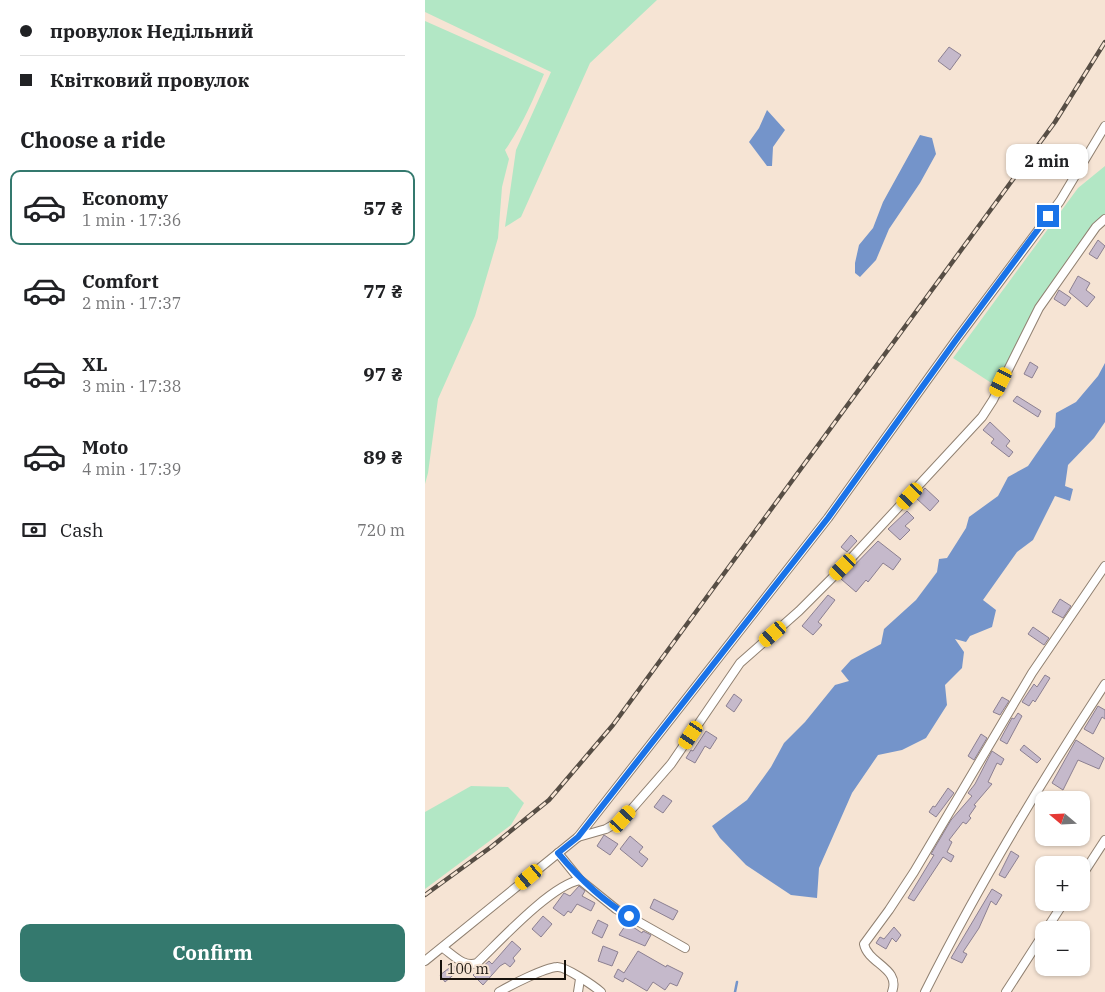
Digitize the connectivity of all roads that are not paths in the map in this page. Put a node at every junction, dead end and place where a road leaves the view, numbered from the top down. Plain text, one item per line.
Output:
1 (1105, 126) edge
2 (1105, 219) edge
3 (1105, 566) edge
4 (1105, 684) edge
5 (578, 837) junction
6 (1105, 840) edge
7 (558, 853) junction
8 (1090, 863) edge
9 (580, 880) junction
10 (1035, 947) edge
11 (443, 948) junction
12 (685, 948) dead end
13 (425, 961) edge
14 (580, 979) junction
15 (499, 992) edge
16 (578, 992) edge
17 (601, 992) edge
18 (892, 992) edge
19 (925, 992) edge
20 (1006, 992) edge

1 - 5 street
2 - 5 street
3 - 18 street
4 - 19 street
5 - 7 street
6 - 8 street
7 - 9 street
7 - 11 street
9 - 11 street
9 - 12 street
10 - 20 street
11 - 13 street
14 - 15 street
14 - 16 street
14 - 17 street

